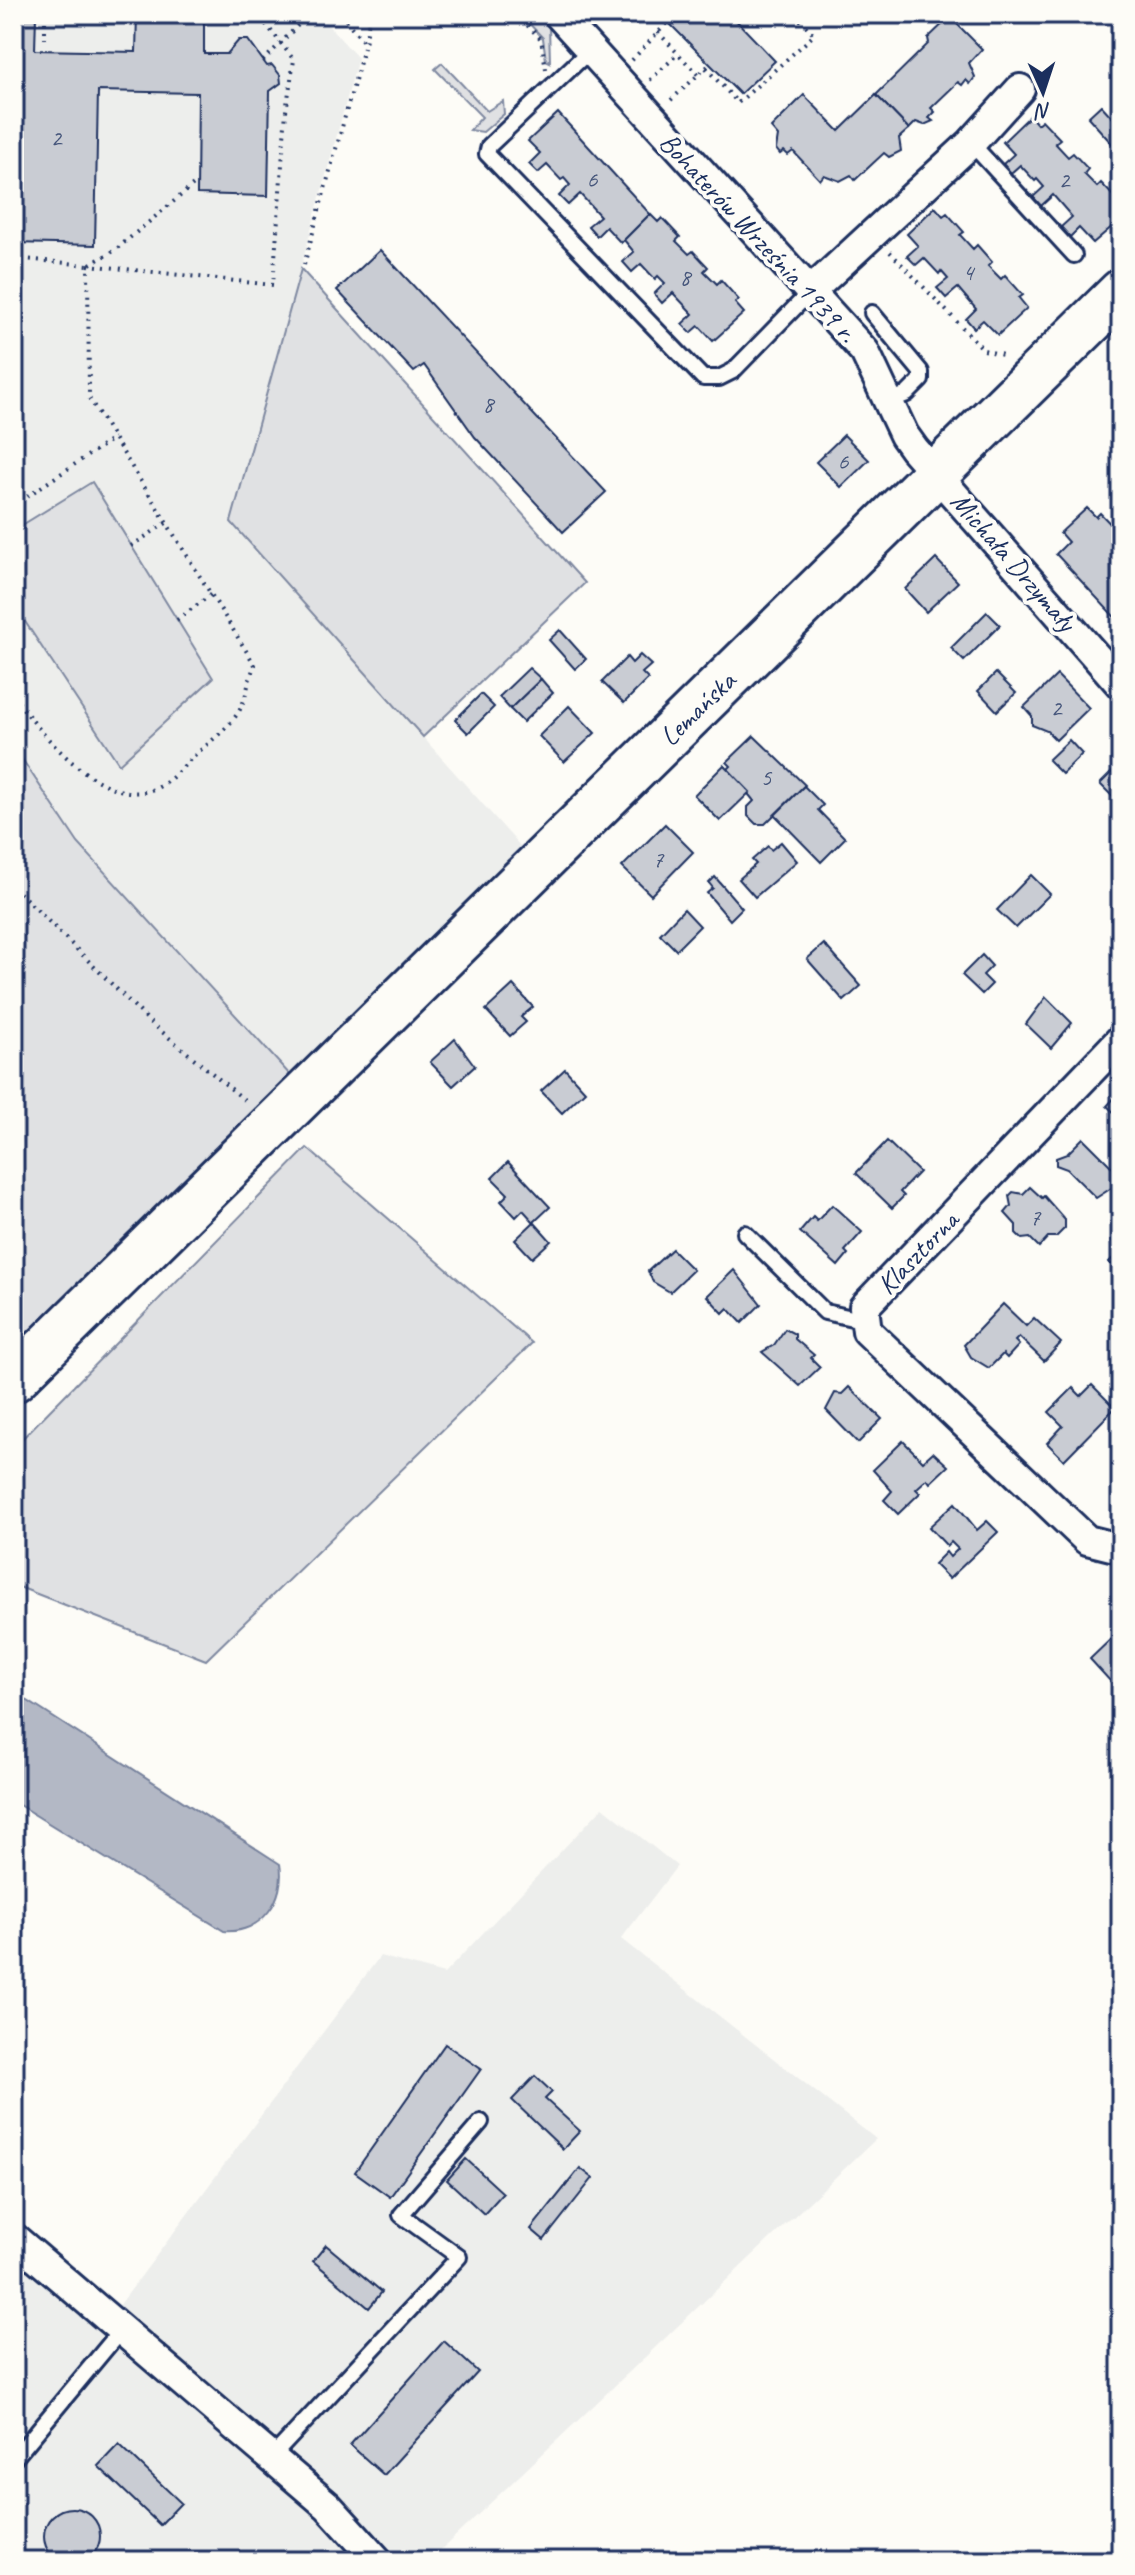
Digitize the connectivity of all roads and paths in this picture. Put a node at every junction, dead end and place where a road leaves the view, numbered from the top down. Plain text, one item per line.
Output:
1 (45, 14) edge
2 (258, 14) edge
3 (309, 14) edge
4 (341, 14) edge
5 (370, 14) edge
6 (558, 14) edge
7 (654, 14) edge
8 (795, 14) edge
9 (658, 32) junction
10 (45, 39) dead end
11 (280, 44) junction
12 (365, 44) junction
13 (589, 51) junction
14 (678, 54) junction
15 (263, 61) dead end
16 (624, 67) dead end
17 (698, 75) junction
18 (643, 87) dead end
19 (1020, 89) dead end
20 (663, 107) dead end
21 (971, 143) junction
22 (197, 182) dead end
23 (884, 246) dead end
24 (1074, 255) dead end
25 (14, 258) edge
26 (911, 261) dead end
27 (88, 265) junction
28 (304, 265) dead end
29 (904, 266) junction
30 (811, 291) junction
31 (1121, 292) edge
32 (941, 293) dead end
33 (936, 298) junction
34 (872, 313) dead end
35 (970, 323) dead end
36 (964, 329) junction
37 (1008, 356) dead end
38 (889, 401) junction
39 (114, 438) junction
40 (937, 475) junction
41 (14, 505) edge
42 (168, 522) junction
43 (131, 546) dead end
44 (213, 593) junction
45 (177, 620) dead end
46 (1121, 685) edge
47 (14, 696) edge
48 (14, 887) edge
49 (1121, 1039) edge
50 (274, 1124) junction
51 (745, 1233) dead end
52 (866, 1321) junction
53 (14, 1379) edge
54 (1119, 1551) edge
55 (481, 2122) dead end
56 (14, 2238) edge
57 (122, 2329) junction
58 (272, 2457) junction
59 (14, 2459) edge
60 (378, 2561) edge

1 - 10 path
2 - 11 path
3 - 11 path
4 - 12 path
5 - 12 path
6 - 13 street, Bohaterów Września 1939 r.
7 - 9 path
8 - 17 path
9 - 14 path
9 - 16 path
11 - 15 path
11 - 27 path
12 - 28 path
13 - 30 street, Bohaterów Września 1939 r.
13 - 30 lane
14 - 17 path
14 - 18 path
17 - 20 path
19 - 21 street
21 - 24 lane
21 - 30 street
22 - 27 path
23 - 29 path
25 - 27 path
26 - 29 path
27 - 39 path
29 - 33 path
30 - 38 street, Bohaterów Września 1939 r.
31 - 40 main road, Lemańska
32 - 33 path
33 - 36 path
34 - 38 lane
35 - 36 path
36 - 37 path
38 - 40 street, Bohaterów Września 1939 r.
39 - 41 path
39 - 42 path
40 - 46 street, Michała Drzymały
40 - 50 main road, Lemańska
42 - 43 path
42 - 44 path
44 - 45 path
44 - 47 path
48 - 50 path
49 - 52 street, Klasztorna
50 - 53 main road, Lemańska
51 - 52 lane
52 - 54 street, Klasztorna
55 - 58 lane
56 - 57 street
57 - 58 street
57 - 59 lane
58 - 60 street

